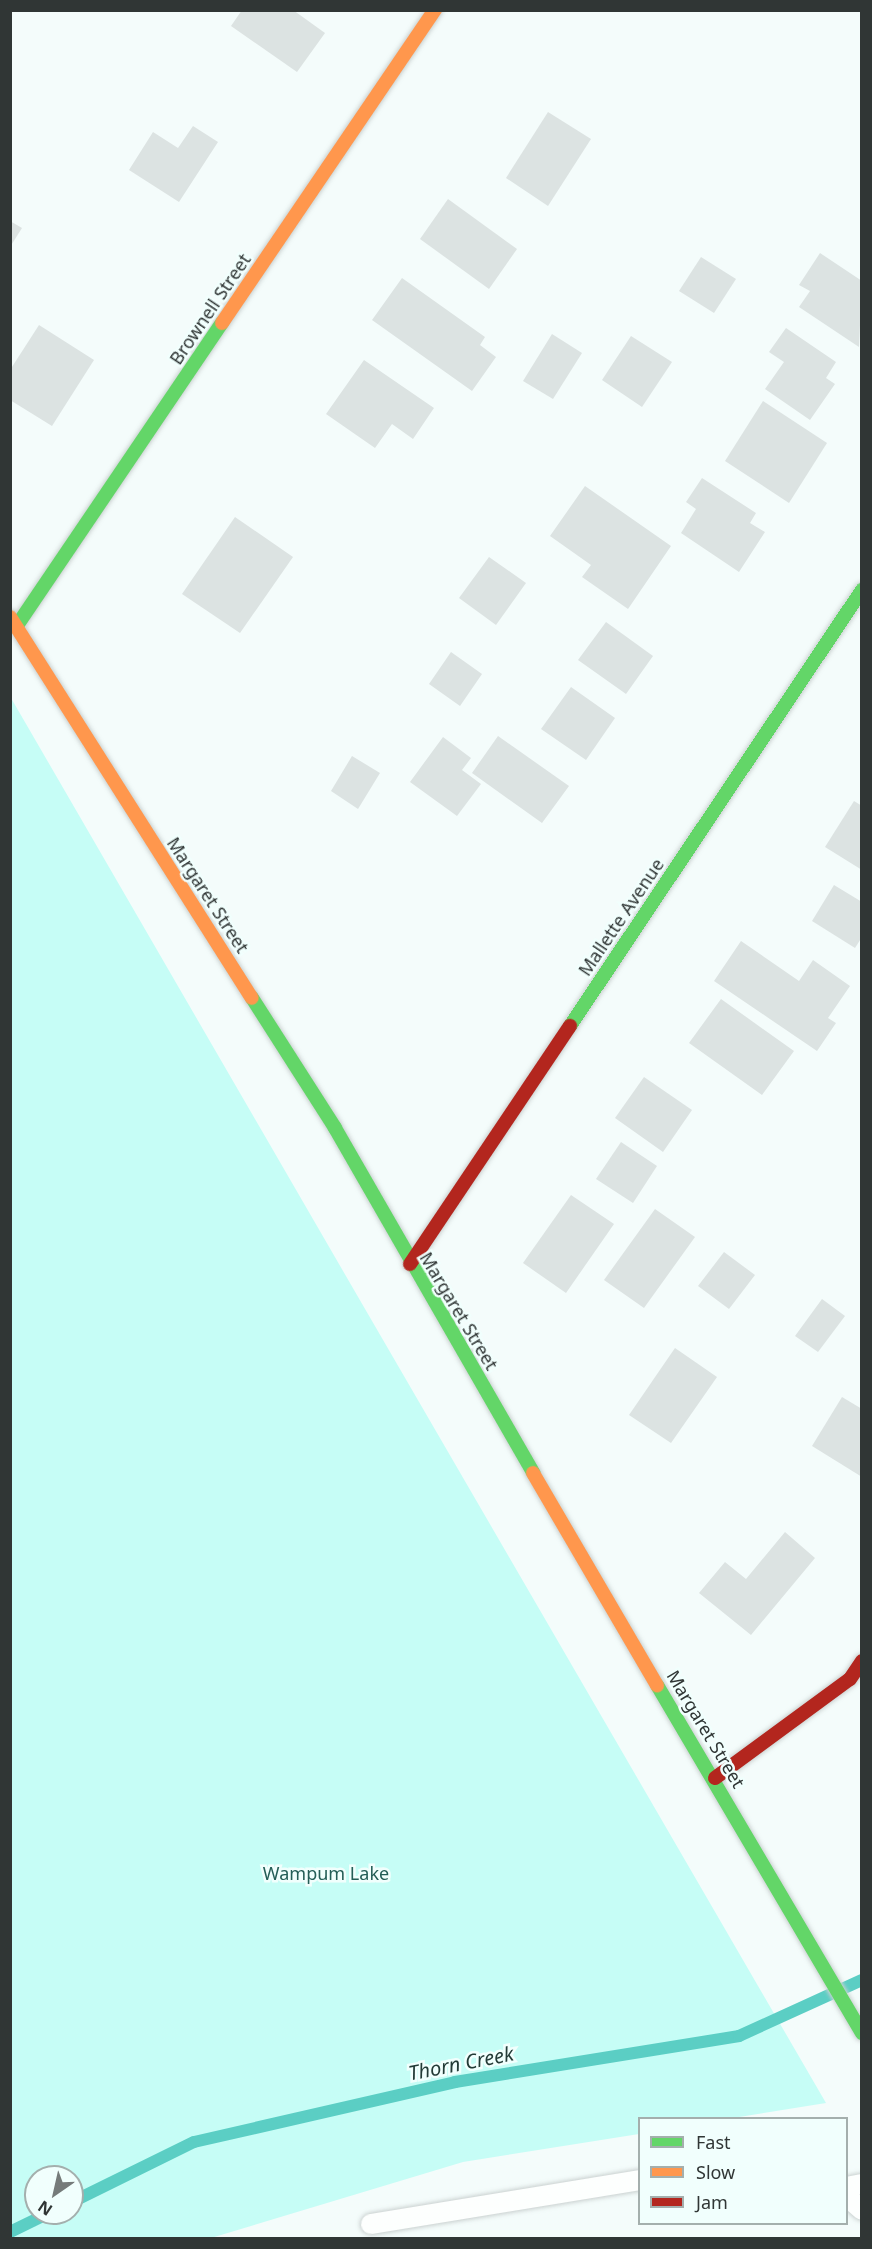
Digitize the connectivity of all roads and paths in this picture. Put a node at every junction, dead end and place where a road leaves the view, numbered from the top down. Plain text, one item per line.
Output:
1 (435, 10) edge
2 (861, 590) edge
3 (13, 622) edge
4 (410, 1264) junction
5 (861, 1661) edge
6 (715, 1778) junction
7 (861, 2033) edge
8 (638, 2180) edge
9 (848, 2198) edge
10 (861, 2210) edge
11 (370, 2224) dead end

1 - 3 street, Brownell Street
2 - 4 street, Mallette Avenue
3 - 4 street, Margaret Street
4 - 6 street, Margaret Street
5 - 6 street
6 - 7 street, Margaret Street
8 - 11 lane
9 - 10 lane

